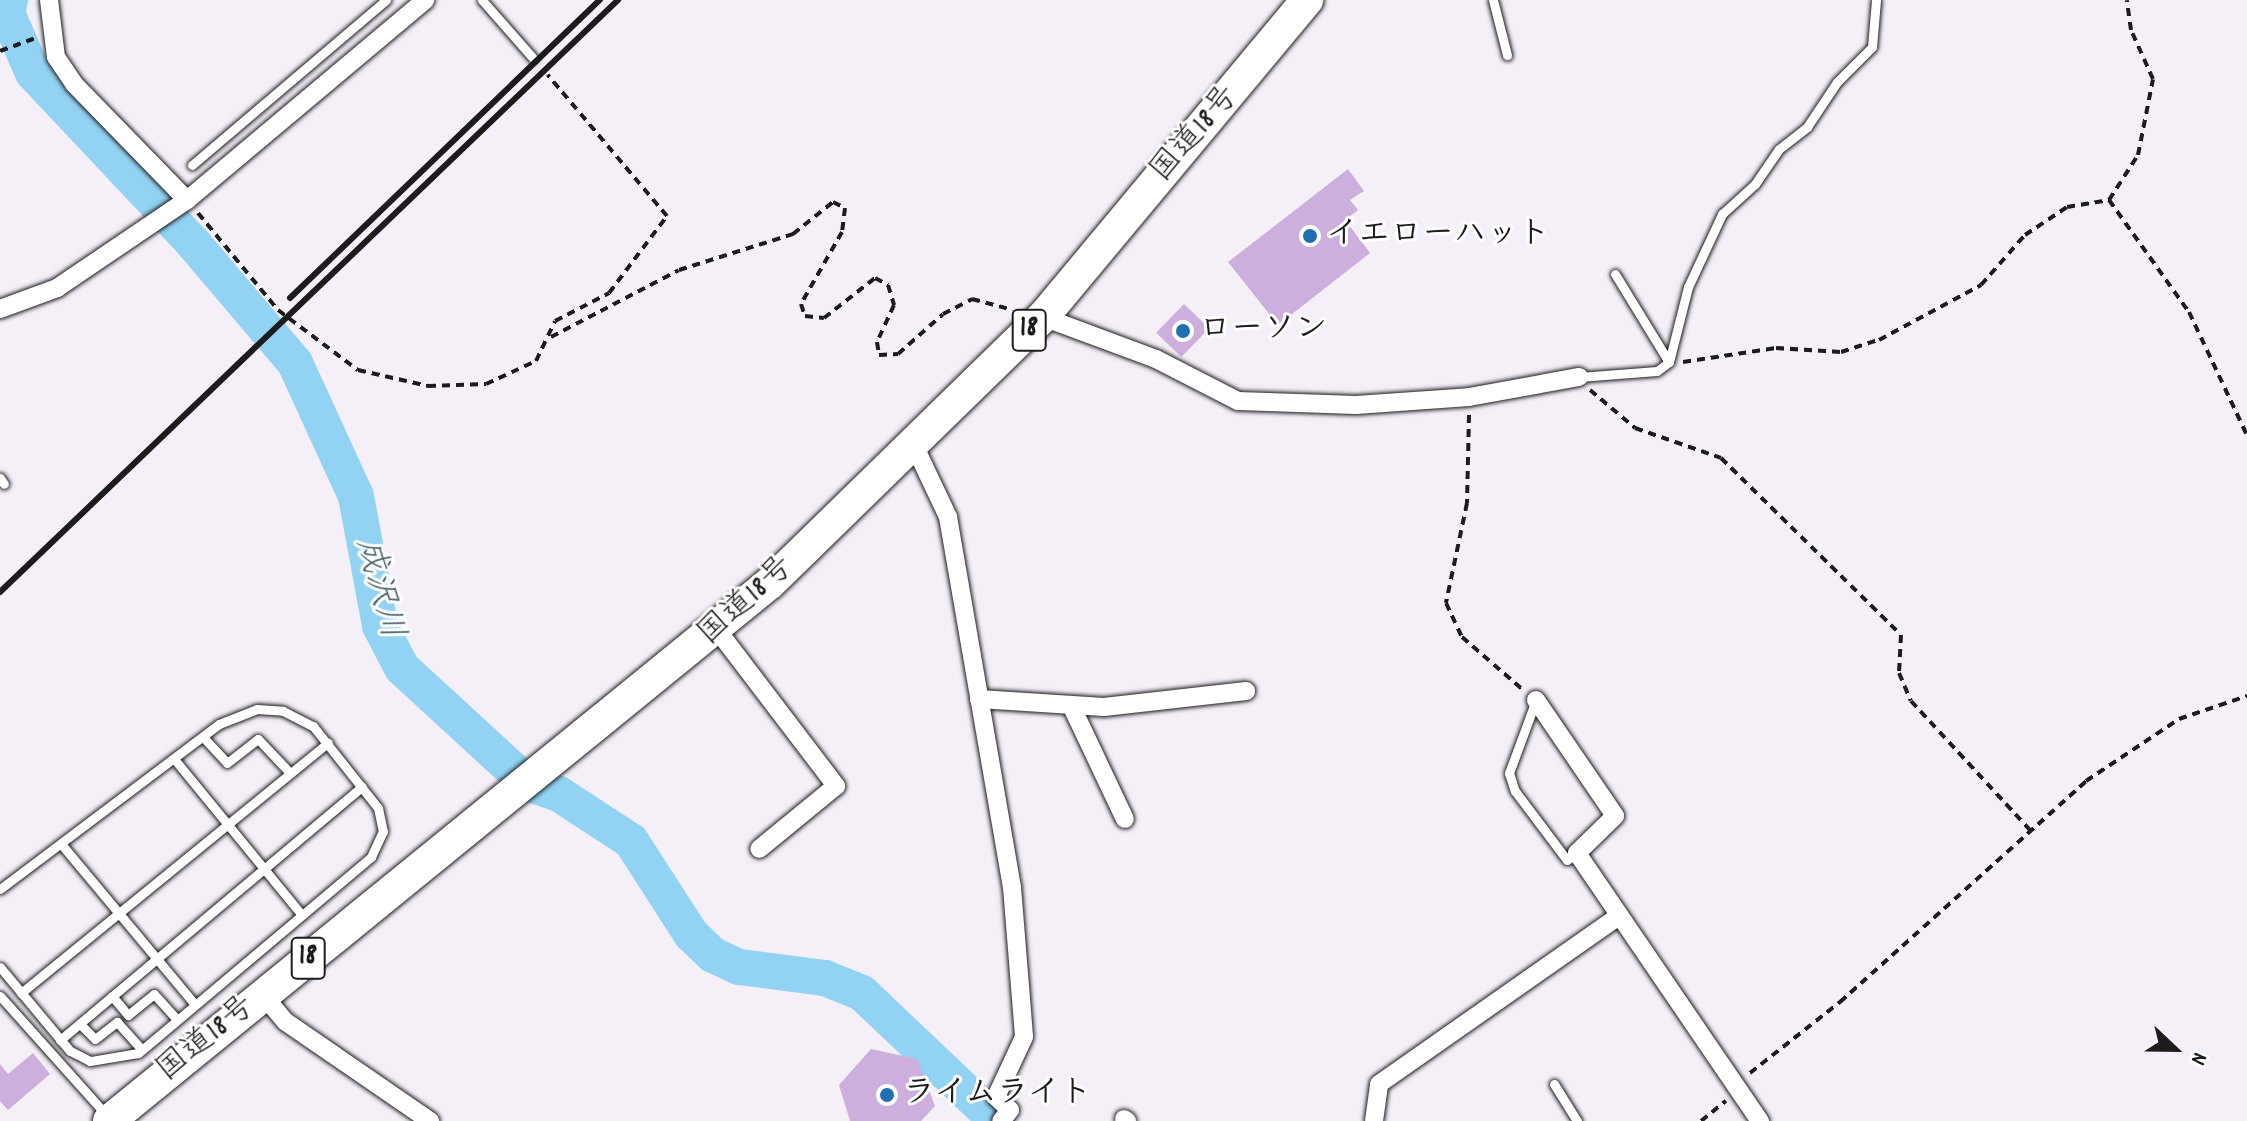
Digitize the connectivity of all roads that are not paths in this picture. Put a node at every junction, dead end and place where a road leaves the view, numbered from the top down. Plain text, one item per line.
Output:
1 (49, 0) edge
2 (386, 0) edge
3 (425, 0) edge
4 (482, 0) edge
5 (1493, 0) edge
6 (1876, 0) edge
7 (1307, 4) edge
8 (1507, 55) dead end
9 (533, 58) dead end
10 (192, 165) dead end
11 (187, 200) junction
12 (1615, 274) dead end
13 (0, 309) edge
14 (1043, 317) junction
15 (1669, 362) junction
16 (1579, 377) joint
17 (914, 445) junction
18 (718, 631) junction
19 (1246, 691) dead end
20 (979, 699) junction
21 (1536, 700) joint
22 (1071, 705) junction
23 (203, 737) junction
24 (328, 743) junction
25 (175, 760) junction
26 (290, 773) junction
27 (362, 787) junction
28 (1125, 819) dead end
29 (226, 824) junction
30 (62, 845) junction
31 (759, 849) dead end
32 (1577, 853) junction
33 (263, 869) junction
34 (0, 889) edge
35 (117, 911) junction
36 (301, 914) junction
37 (1619, 916) junction
38 (157, 959) junction
39 (1, 971) edge
40 (21, 993) junction
41 (263, 995) junction
42 (0, 996) edge
43 (112, 996) junction
44 (192, 1001) junction
45 (175, 1017) junction
46 (80, 1024) junction
47 (60, 1040) junction
48 (141, 1049) junction
49 (1554, 1084) dead end
50 (1004, 1118) edge
51 (109, 1120) edge
52 (430, 1121) edge
53 (1374, 1121) edge
54 (1577, 1121) edge
55 (1760, 1121) edge

1 - 11 street
2 - 10 lane
3 - 11 street
4 - 9 lane
5 - 8 lane
6 - 15 lane
7 - 14 highway, 国道18号 / 18
11 - 13 street
12 - 15 lane
14 - 16 street
14 - 17 highway, 国道18号 / 18
15 - 16 lane
17 - 18 highway, 国道18号 / 18
17 - 20 street
18 - 31 street
18 - 41 highway, 国道18号 / 18
19 - 22 street
20 - 22 street
20 - 50 street
21 - 32 street
21 - 32 lane
22 - 28 street
23 - 24 lane
23 - 25 lane
23 - 26 lane
24 - 26 lane
24 - 27 lane
25 - 29 lane
25 - 30 lane
26 - 29 lane
27 - 33 lane
27 - 36 lane
29 - 33 lane
29 - 35 lane
30 - 34 lane
30 - 35 lane
32 - 37 street
33 - 36 lane
33 - 38 lane
35 - 38 lane
35 - 40 lane
36 - 44 lane
37 - 53 street
37 - 55 street
38 - 43 lane
38 - 44 lane
39 - 40 lane
40 - 47 lane
41 - 51 highway, 国道18号 / 18
41 - 52 street
42 - 51 lane
43 - 45 lane
43 - 46 lane
44 - 45 lane
45 - 48 lane
46 - 47 lane
46 - 48 lane
47 - 48 lane
49 - 54 lane

